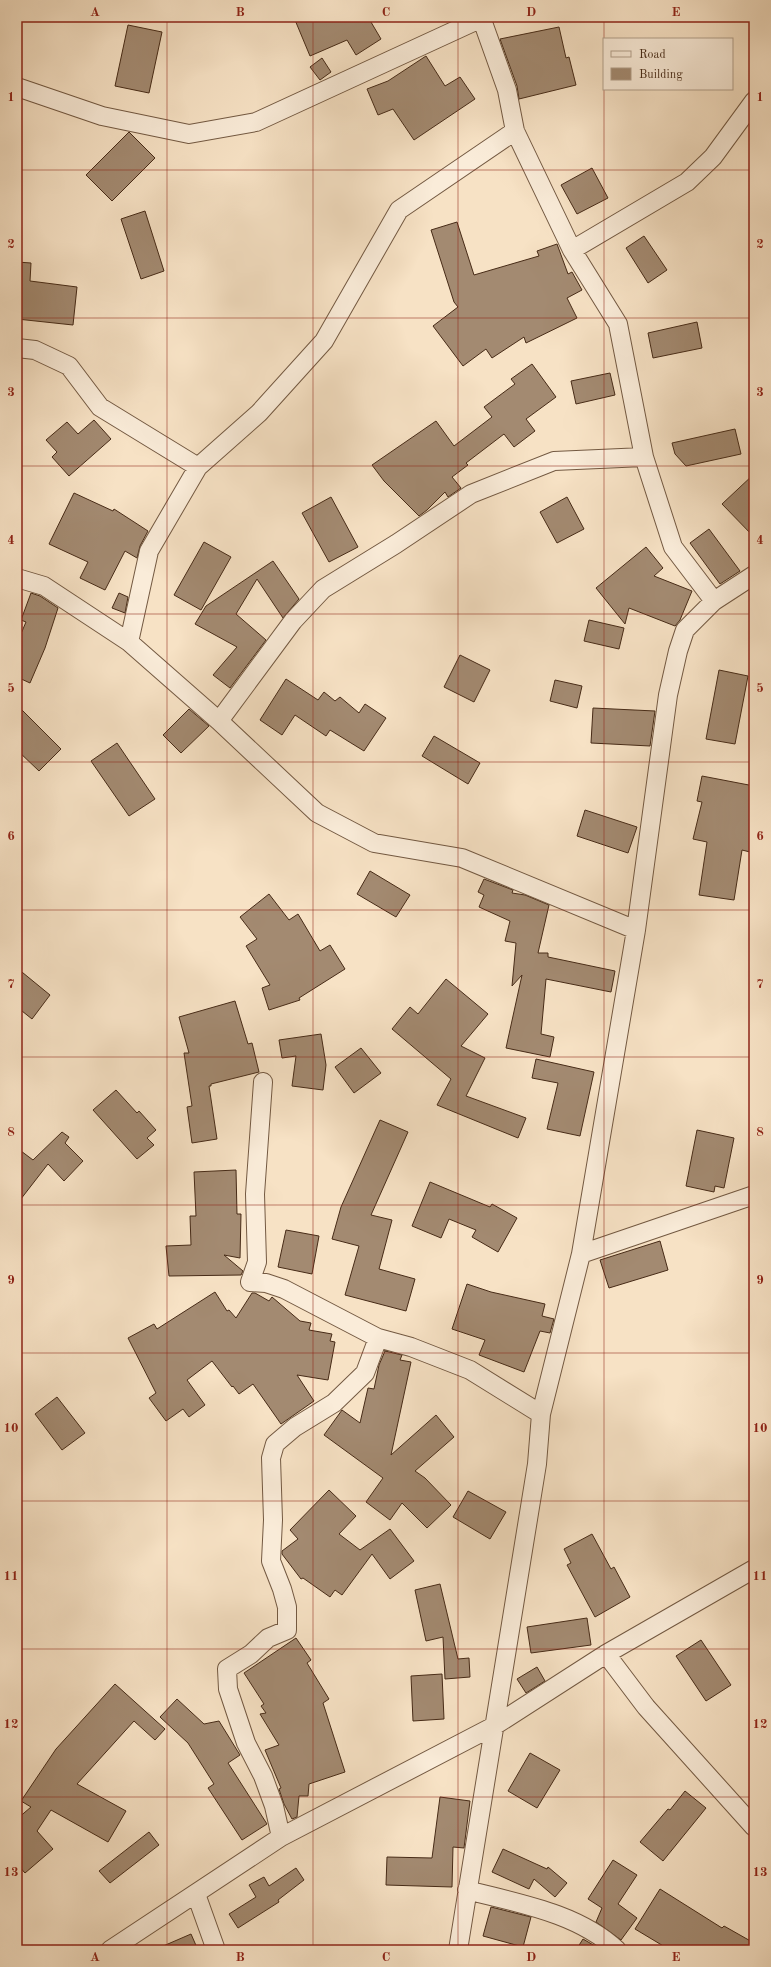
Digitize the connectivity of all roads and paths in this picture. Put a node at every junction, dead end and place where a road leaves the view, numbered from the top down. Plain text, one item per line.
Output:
1 (481, 18) edge
2 (17, 87) edge
3 (754, 101) edge
4 (515, 131) junction
5 (572, 250) junction
6 (17, 348) edge
7 (644, 457) junction
8 (198, 466) junction
9 (754, 575) edge
10 (17, 578) edge
11 (714, 601) junction
12 (129, 642) junction
13 (219, 721) junction
14 (636, 930) junction
15 (262, 1082) dead end
16 (754, 1195) edge
17 (581, 1254) junction
18 (378, 1338) junction
19 (541, 1414) junction
20 (754, 1569) edge
21 (606, 1654) junction
22 (494, 1726) junction
23 (754, 1827) edge
24 (281, 1837) junction
25 (467, 1890) junction
26 (196, 1894) junction
27 (110, 1950) edge
28 (216, 1950) edge
29 (458, 1950) edge
30 (617, 1950) edge

1 - 2 street
1 - 4 street
3 - 5 street
4 - 5 street
4 - 8 street
5 - 7 street
6 - 8 street
7 - 11 street
7 - 13 street
8 - 12 street
9 - 11 street
10 - 12 street
11 - 14 street
12 - 13 street
13 - 14 street
14 - 17 street
15 - 18 street
16 - 17 street
17 - 19 street
18 - 19 street
18 - 24 street
19 - 22 street
20 - 21 street
21 - 22 street
21 - 23 street
22 - 24 street
22 - 25 street
24 - 26 street
25 - 29 street
25 - 30 street
26 - 27 street
26 - 28 street

